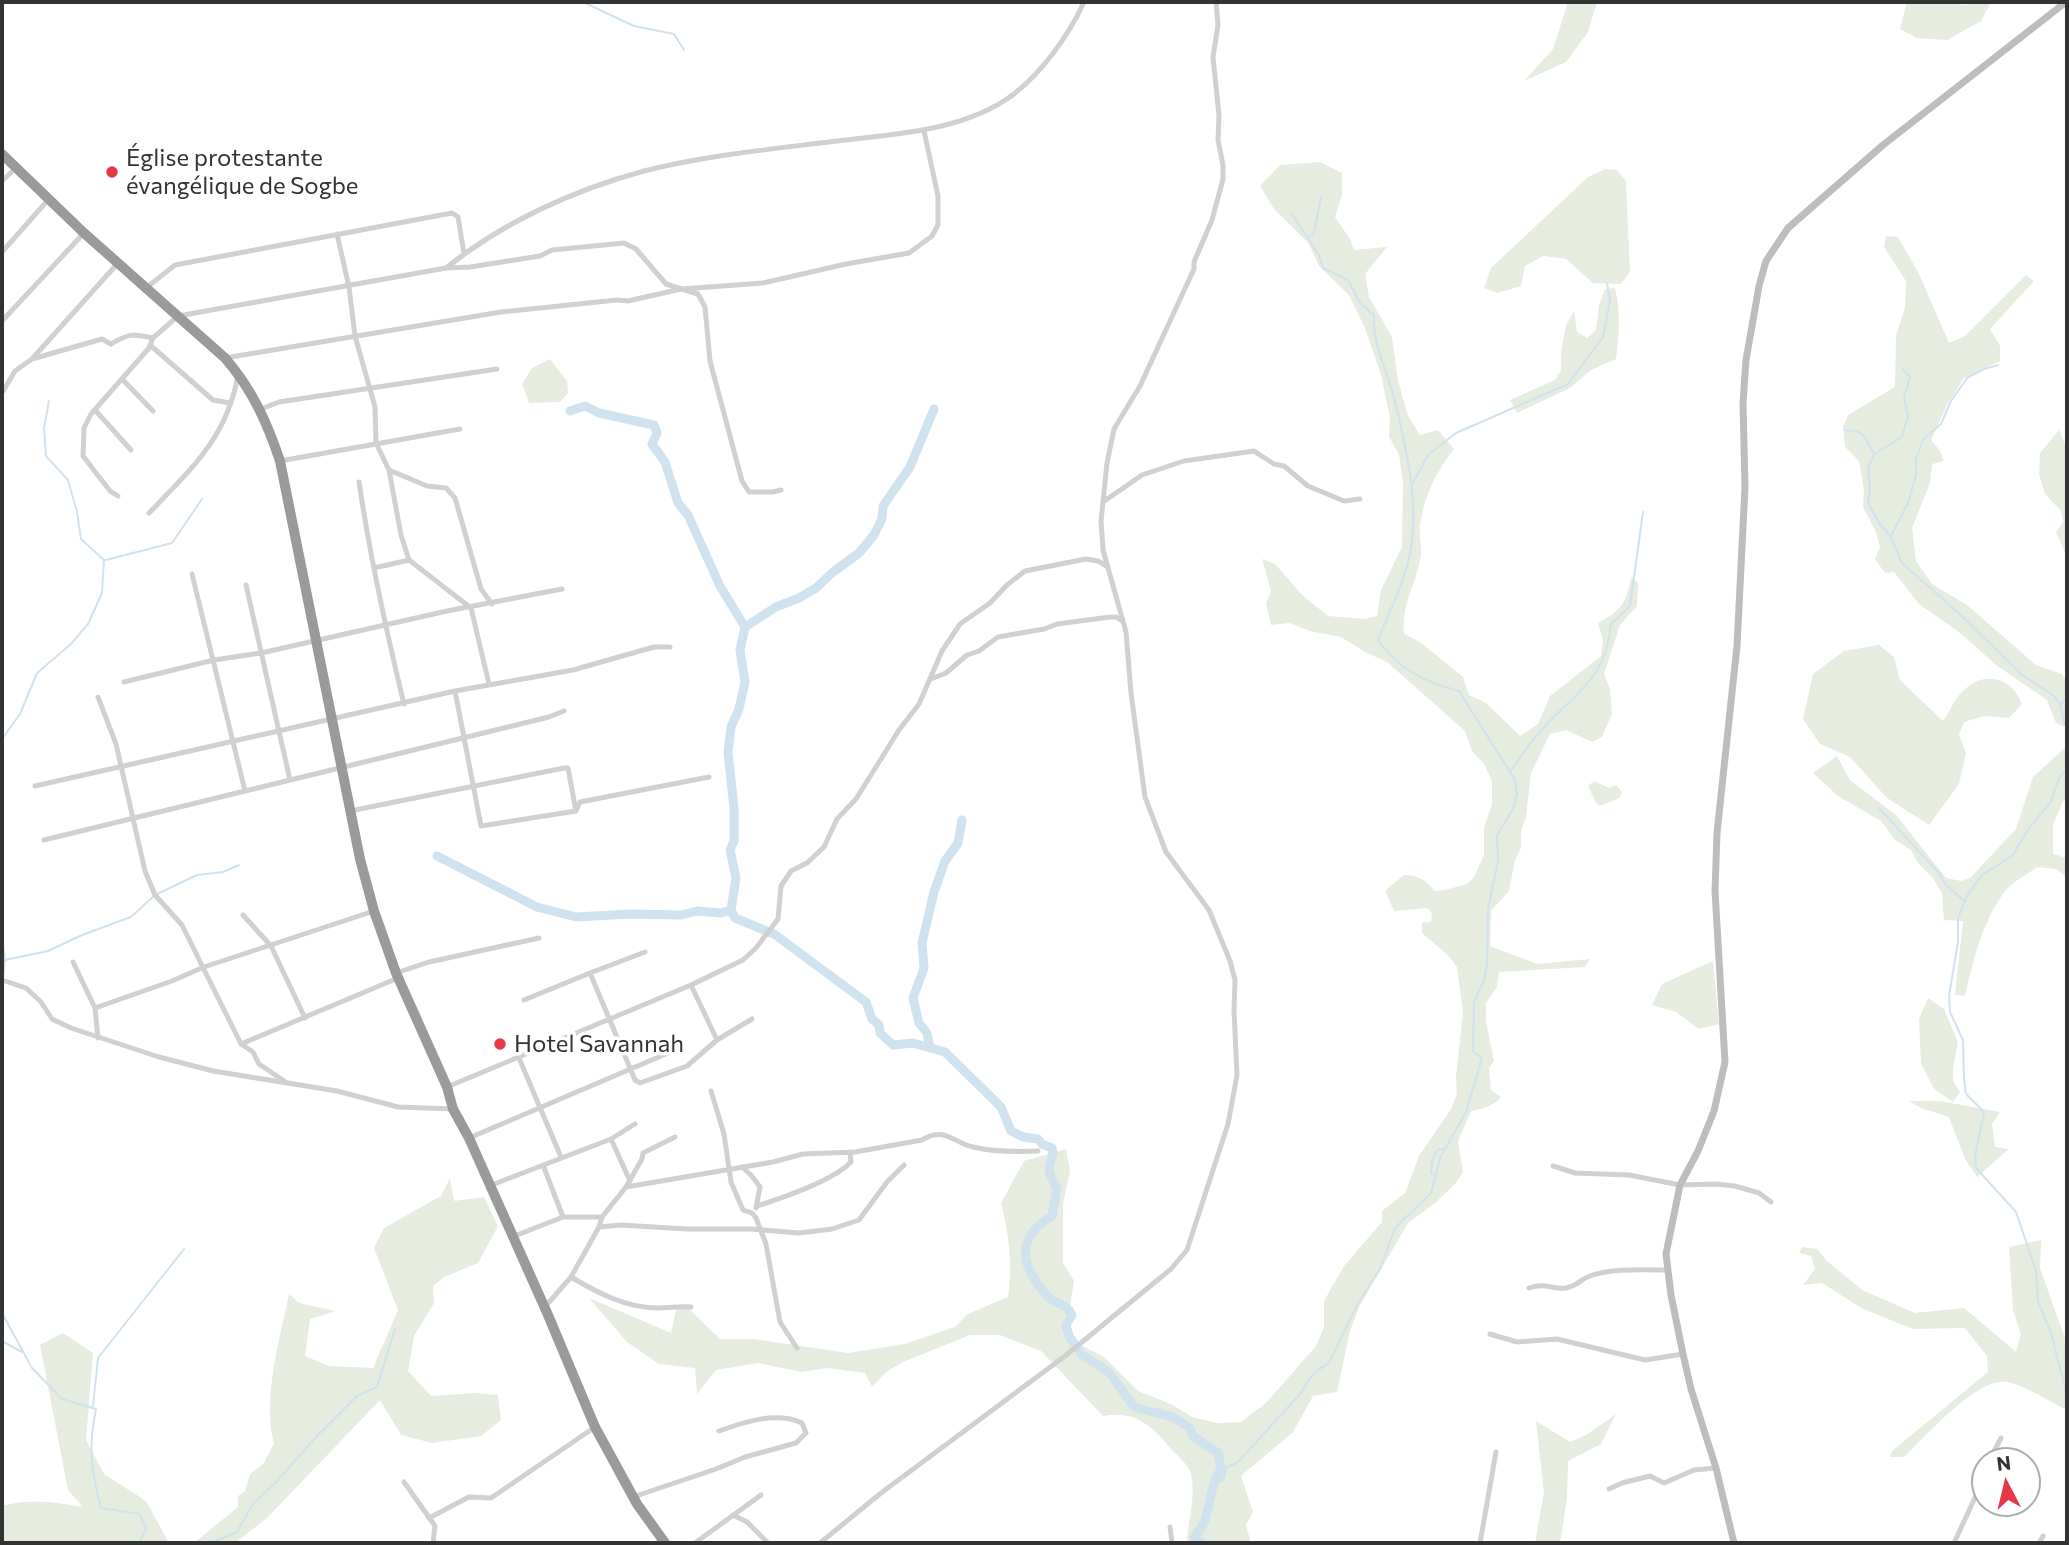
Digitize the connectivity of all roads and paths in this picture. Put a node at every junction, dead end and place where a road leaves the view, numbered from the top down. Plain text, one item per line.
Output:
1 (1084, 2) edge
2 (1216, 2) edge
3 (2066, 2) edge
4 (924, 131) junction
5 (2, 154) edge
6 (16, 168) junction
7 (2, 181) edge
8 (48, 200) junction
9 (84, 233) junction
10 (337, 234) junction
11 (2, 252) edge
12 (464, 254) junction
13 (118, 262) junction
14 (446, 268) junction
15 (349, 287) junction
16 (146, 288) junction
17 (681, 289) junction
18 (178, 316) junction
19 (2, 321) edge
20 (355, 336) junction
21 (152, 341) junction
22 (225, 358) junction
23 (32, 359) junction
24 (497, 369) dead end
25 (237, 372) junction
26 (122, 379) junction
27 (371, 389) junction
28 (2, 393) edge
29 (230, 402) junction
30 (261, 409) junction
31 (95, 410) junction
32 (153, 411) dead end
33 (460, 429) dead end
34 (376, 443) junction
35 (131, 450) dead end
36 (280, 461) junction
37 (389, 470) junction
38 (359, 482) dead end
39 (781, 490) dead end
40 (118, 496) dead end
41 (1360, 499) dead end
42 (1103, 502) junction
43 (149, 513) dead end
44 (409, 560) junction
45 (1108, 567) junction
46 (374, 568) junction
47 (192, 574) dead end
48 (246, 585) dead end
49 (562, 589) dead end
50 (492, 604) junction
51 (471, 608) junction
52 (1122, 621) junction
53 (385, 625) junction
54 (315, 640) junction
55 (670, 647) dead end
56 (261, 653) junction
57 (214, 660) junction
58 (931, 679) junction
59 (124, 682) dead end
60 (489, 684) junction
61 (454, 691) junction
62 (98, 697) dead end
63 (404, 704) junction
64 (564, 711) dead end
65 (332, 719) junction
66 (278, 730) junction
67 (465, 737) junction
68 (232, 741) junction
69 (121, 766) junction
70 (341, 766) junction
71 (709, 777) dead end
72 (290, 780) junction
73 (472, 785) junction
74 (35, 786) dead end
75 (245, 791) junction
76 (350, 811) junction
77 (576, 811) junction
78 (134, 818) junction
79 (44, 841) dead end
80 (374, 911) junction
81 (243, 915) dead end
82 (539, 938) dead end
83 (271, 946) junction
84 (645, 952) dead end
85 (73, 962) dead end
86 (204, 967) junction
87 (590, 973) junction
88 (397, 975) junction
89 (5, 981) edge
90 (691, 985) junction
91 (524, 1000) dead end
92 (95, 1008) junction
93 (305, 1018) junction
94 (752, 1018) dead end
95 (608, 1019) junction
96 (99, 1038) junction
97 (717, 1040) junction
98 (241, 1044) junction
99 (668, 1053) dead end
100 (519, 1058) junction
101 (629, 1069) junction
102 (290, 1085) junction
103 (447, 1087) junction
104 (711, 1091) dead end
105 (540, 1106) junction
106 (453, 1109) junction
107 (635, 1124) dead end
108 (675, 1137) dead end
109 (469, 1138) junction
110 (611, 1139) junction
111 (1038, 1151) dead end
112 (850, 1152) junction
113 (561, 1157) junction
114 (543, 1165) junction
115 (904, 1165) dead end
116 (741, 1167) junction
117 (1553, 1167) dead end
118 (728, 1169) junction
119 (628, 1184) junction
120 (1680, 1185) junction
121 (489, 1186) junction
122 (1771, 1202) dead end
123 (757, 1206) junction
124 (752, 1213) junction
125 (563, 1217) junction
126 (602, 1217) junction
127 (599, 1227) junction
128 (761, 1230) junction
129 (512, 1237) junction
130 (1667, 1270) junction
131 (571, 1277) junction
132 (1529, 1288) dead end
133 (691, 1307) dead end
134 (544, 1308) junction
135 (1490, 1334) dead end
136 (797, 1348) dead end
137 (1683, 1354) junction
138 (595, 1427) junction
139 (719, 1431) dead end
140 (2001, 1438) dead end
141 (1996, 1447) edge
142 (1496, 1452) dead end
143 (1716, 1468) junction
144 (404, 1482) dead end
145 (1609, 1489) dead end
146 (761, 1495) dead end
147 (633, 1497) junction
148 (1971, 1506) edge
149 (733, 1515) junction
150 (429, 1518) junction
151 (1170, 1527) dead end
152 (2043, 1536) dead end
153 (767, 1542) edge
154 (433, 1543) edge
155 (665, 1543) edge
156 (695, 1543) edge
157 (820, 1543) edge
158 (1172, 1543) edge
159 (1480, 1543) edge
160 (1734, 1543) edge
161 (1954, 1543) edge
162 (2039, 1543) edge

1 - 4 street
2 - 42 street
3 - 120 main road
4 - 12 street
4 - 17 street
5 - 6 highway
6 - 7 street
6 - 8 highway
8 - 9 highway
8 - 11 street
9 - 13 highway
9 - 19 street
10 - 12 street
10 - 15 street
10 - 16 street
12 - 14 street
13 - 16 highway
13 - 23 street
14 - 15 street
14 - 17 street
15 - 18 street
15 - 20 street
16 - 18 highway
17 - 20 street
17 - 39 street
18 - 21 street
18 - 22 highway
20 - 22 street
20 - 27 street
21 - 23 street
21 - 26 street
21 - 29 street
22 - 25 highway
23 - 28 street
24 - 27 street
25 - 29 street
25 - 30 highway
26 - 31 street
26 - 32 street
27 - 30 street
27 - 34 street
29 - 43 street
30 - 36 highway
31 - 35 street
31 - 40 street
33 - 34 street
34 - 36 street
34 - 37 street
36 - 54 highway
37 - 44 street
37 - 50 street
38 - 46 street
41 - 42 street
42 - 45 street
44 - 46 street
44 - 51 street
45 - 52 street
45 - 58 street
46 - 53 street
47 - 57 street
48 - 56 street
49 - 50 street
50 - 51 street
51 - 53 street
51 - 60 street
52 - 58 street
52 - 157 street
53 - 54 street
53 - 63 street
54 - 56 street
54 - 65 highway
55 - 60 street
56 - 57 street
56 - 66 street
57 - 59 street
57 - 68 street
58 - 90 street
60 - 61 street
61 - 63 street
61 - 67 street
62 - 69 street
63 - 65 street
64 - 67 street
65 - 66 street
65 - 70 highway
66 - 68 street
66 - 72 street
67 - 70 street
67 - 73 street
68 - 69 street
68 - 75 street
69 - 74 street
69 - 78 street
70 - 72 street
70 - 76 highway
71 - 77 street
72 - 75 street
73 - 76 street
73 - 77 street
73 - 77 street
75 - 78 street
76 - 80 highway
78 - 79 street
78 - 86 street
80 - 83 street
80 - 88 highway
81 - 83 street
82 - 88 street
83 - 86 street
83 - 93 street
84 - 87 street
85 - 92 street
86 - 92 street
86 - 98 street
87 - 91 street
87 - 95 street
88 - 93 street
88 - 103 highway
89 - 96 street
90 - 95 street
90 - 97 street
92 - 96 street
93 - 98 street
94 - 97 street
95 - 100 street
95 - 101 street
96 - 102 street
97 - 101 street
98 - 102 street
99 - 101 street
100 - 103 street
100 - 105 street
101 - 105 street
102 - 106 street
103 - 106 highway
104 - 118 street
105 - 109 street
105 - 113 street
106 - 109 highway
107 - 110 street
108 - 119 street
109 - 121 highway
110 - 113 street
110 - 119 street
111 - 112 street
112 - 116 street
112 - 123 street
113 - 114 street
114 - 121 street
114 - 125 street
115 - 128 street
116 - 118 street
116 - 123 street
117 - 120 street
118 - 119 street
118 - 124 street
119 - 126 street
120 - 122 street
120 - 130 main road
121 - 129 highway
123 - 124 street
124 - 128 street
125 - 126 street
125 - 129 street
126 - 127 street
127 - 128 street
127 - 131 street
128 - 136 street
129 - 134 highway
130 - 132 street
130 - 137 main road
131 - 133 street
131 - 134 street
134 - 138 highway
135 - 137 street
137 - 143 main road
138 - 147 highway
138 - 150 street
139 - 147 street
140 - 141 street
142 - 159 street
143 - 145 street
143 - 160 main road
144 - 150 street
146 - 149 street
147 - 155 highway
148 - 161 street
149 - 153 street
149 - 156 street
150 - 154 street
151 - 158 street
152 - 162 street

